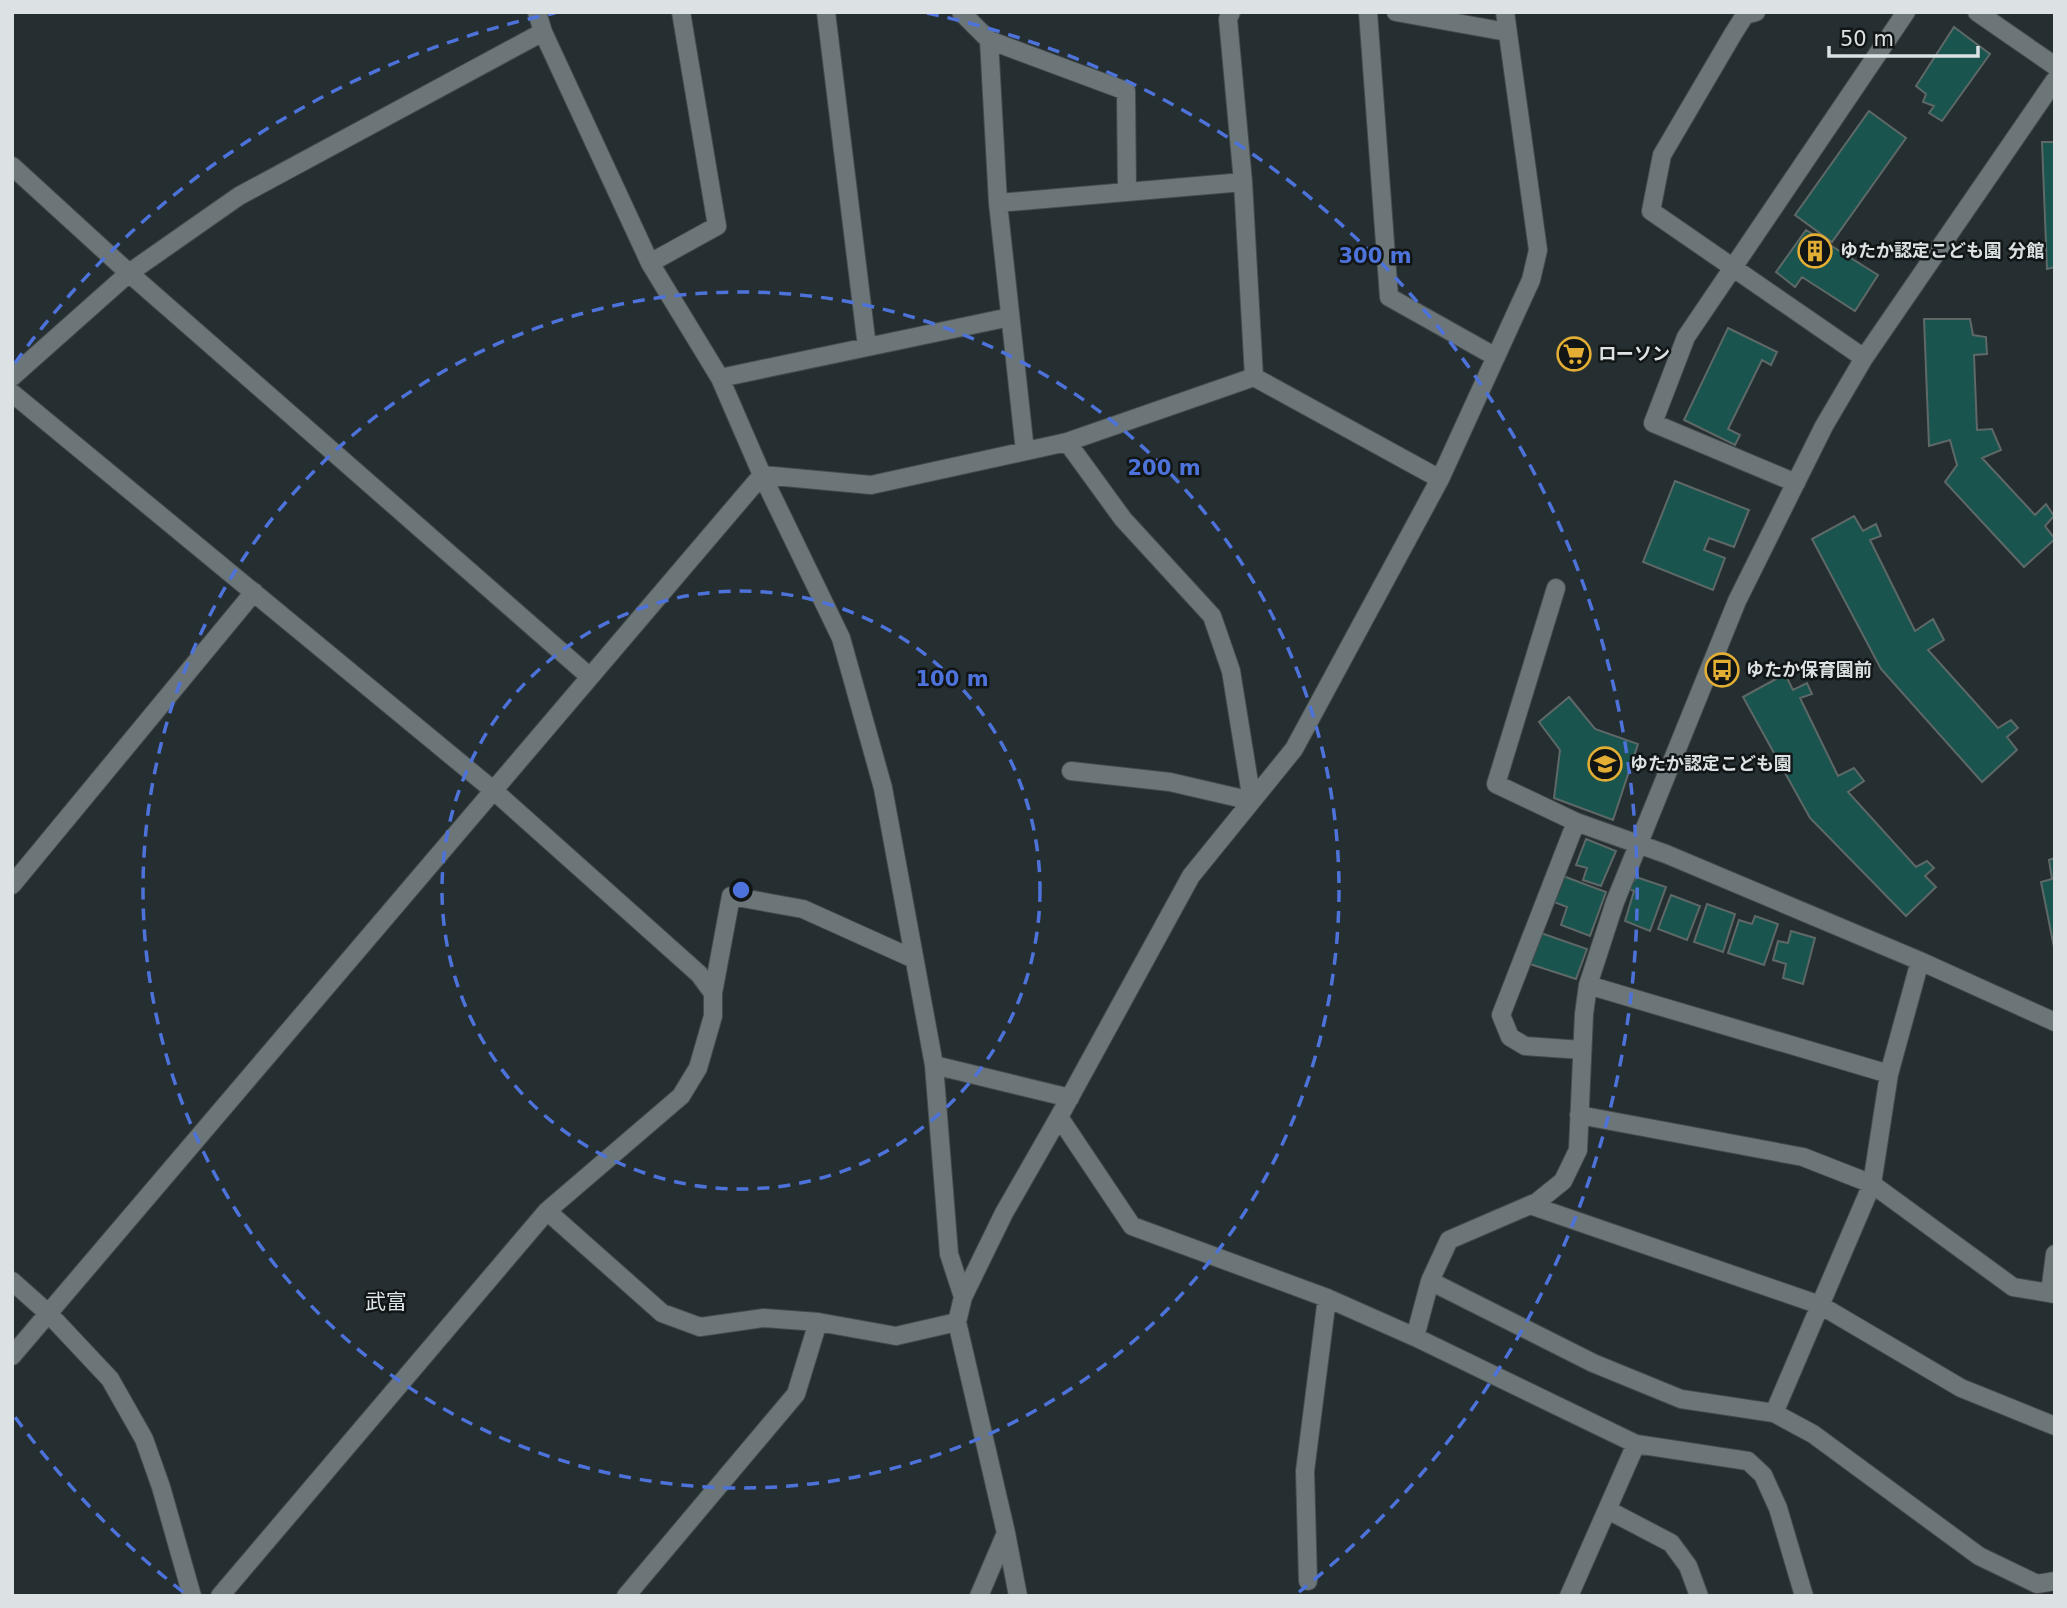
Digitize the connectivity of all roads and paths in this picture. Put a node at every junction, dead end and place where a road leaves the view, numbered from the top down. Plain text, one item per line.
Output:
1 (537, 12) edge
2 (681, 12) edge
3 (826, 12) edge
4 (961, 12) edge
5 (1231, 12) edge
6 (1368, 12) edge
7 (1396, 12) edge
8 (1505, 12) edge
9 (1756, 12) edge
10 (1906, 12) edge
11 (1977, 12) edge
12 (543, 32) junction
13 (1507, 32) junction
14 (989, 40) junction
15 (2055, 66) edge
16 (2055, 80) edge
17 (12, 166) edge
18 (1243, 182) junction
19 (1127, 192) junction
20 (998, 203) junction
21 (650, 263) junction
22 (1733, 267) junction
23 (129, 273) junction
24 (1010, 317) junction
25 (867, 347) junction
26 (1496, 357) junction
27 (1864, 358) junction
28 (12, 377) edge
29 (1254, 377) junction
30 (720, 378) junction
31 (13, 396) edge
32 (1067, 442) junction
33 (1025, 451) junction
34 (762, 475) junction
35 (1440, 480) junction
36 (1796, 483) junction
37 (1556, 588) dead end
38 (254, 592) junction
39 (590, 677) junction
40 (1071, 771) dead end
41 (493, 790) junction
42 (1252, 801) junction
43 (1576, 822) junction
44 (1640, 846) junction
45 (12, 885) edge
46 (914, 959) junction
47 (1920, 961) junction
48 (1588, 985) junction
49 (713, 993) junction
50 (2055, 1022) edge
51 (1582, 1050) junction
52 (934, 1065) junction
53 (1889, 1074) junction
54 (1070, 1098) junction
55 (1579, 1115) junction
56 (1059, 1118) junction
57 (1872, 1184) junction
58 (1530, 1205) junction
59 (547, 1212) junction
60 (2055, 1254) edge
61 (12, 1281) edge
62 (1430, 1281) junction
63 (2052, 1294) edge
64 (963, 1297) junction
65 (1327, 1298) junction
66 (1820, 1305) junction
67 (49, 1314) junction
68 (818, 1322) junction
69 (957, 1322) junction
70 (1415, 1337) junction
71 (12, 1356) edge
72 (1774, 1413) junction
73 (2055, 1426) edge
74 (1636, 1444) junction
75 (1608, 1510) junction
76 (1006, 1533) junction
77 (1308, 1581) dead end
78 (2055, 1581) edge
79 (192, 1596) edge
80 (220, 1596) edge
81 (626, 1596) edge
82 (979, 1596) edge
83 (1018, 1596) edge
84 (1569, 1596) edge
85 (1699, 1596) edge
86 (1804, 1596) edge

1 - 12 street
2 - 21 street
3 - 25 street
4 - 14 street
5 - 18 street
6 - 26 street
7 - 13 street
8 - 13 street
9 - 22 street
10 - 22 street
11 - 15 street
12 - 21 street
12 - 23 street
13 - 26 street
14 - 19 street
14 - 20 street
16 - 27 street
17 - 23 street
18 - 19 street
18 - 29 street
19 - 20 street
20 - 24 street
21 - 30 street
22 - 27 street
22 - 36 street
23 - 28 street
23 - 39 street
24 - 25 street
24 - 33 street
25 - 30 street
26 - 35 street
27 - 36 street
29 - 32 street
29 - 35 street
30 - 34 street
31 - 38 street
32 - 33 street
32 - 42 street
33 - 34 street
34 - 39 street
34 - 46 street
35 - 42 street
36 - 44 street
37 - 43 street
38 - 41 street
38 - 45 street
39 - 41 street
40 - 42 street
41 - 49 street
41 - 67 street
42 - 54 street
43 - 44 street
43 - 51 street
44 - 47 street
44 - 48 street
46 - 49 street
46 - 52 street
47 - 50 street
47 - 53 street
48 - 51 street
48 - 53 street
49 - 59 street
51 - 55 street
52 - 54 street
52 - 64 street
53 - 57 street
54 - 56 street
55 - 57 street
55 - 58 street
56 - 64 street
56 - 65 street
57 - 63 street
57 - 66 street
58 - 62 street
58 - 66 street
59 - 68 street
59 - 80 street
60 - 63 street
61 - 67 street
62 - 70 street
62 - 72 street
64 - 69 street
65 - 70 street
65 - 77 street
66 - 72 street
66 - 73 street
67 - 71 street
67 - 79 street
68 - 69 street
68 - 81 street
69 - 76 street
70 - 74 street
72 - 78 street
74 - 75 street
74 - 86 street
75 - 84 street
75 - 85 street
76 - 82 street
76 - 83 street

